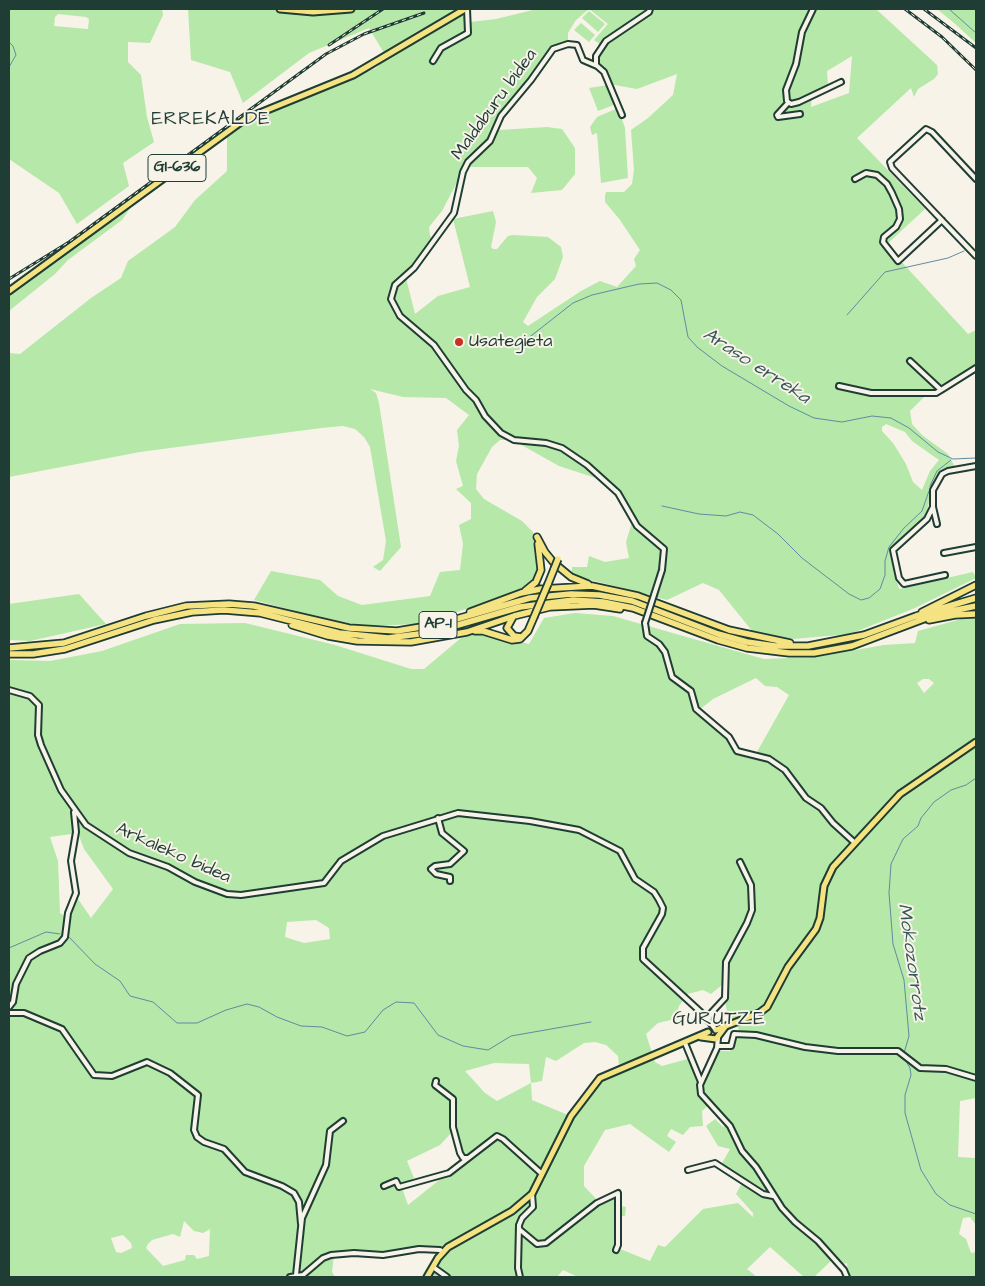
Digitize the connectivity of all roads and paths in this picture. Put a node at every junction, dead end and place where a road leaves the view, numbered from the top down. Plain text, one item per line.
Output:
1 (280, 9) edge
2 (351, 9) edge
3 (466, 9) edge
4 (650, 9) edge
5 (813, 9) edge
6 (433, 61) dead end
7 (597, 66) junction
8 (841, 82) dead end
9 (788, 103) junction
10 (800, 114) dead end
11 (622, 115) dead end
12 (855, 179) dead end
13 (976, 179) edge
14 (942, 220) junction
15 (976, 256) edge
16 (9, 291) edge
17 (910, 362) dead end
18 (976, 368) edge
19 (839, 386) dead end
20 (941, 390) junction
21 (976, 466) edge
22 (933, 507) junction
23 (937, 524) dead end
24 (976, 547) edge
25 (944, 553) dead end
26 (560, 558) dead end
27 (945, 575) dead end
28 (976, 585) edge
29 (592, 586) junction
30 (521, 593) junction
31 (976, 598) edge
32 (976, 606) edge
33 (644, 612) junction
34 (260, 613) junction
35 (976, 614) edge
36 (514, 616) junction
37 (916, 616) junction
38 (453, 621) junction
39 (903, 627) junction
40 (467, 632) junction
41 (525, 635) junction
42 (808, 646) junction
43 (9, 648) edge
44 (9, 654) edge
45 (9, 690) edge
46 (976, 742) edge
47 (74, 810) junction
48 (438, 818) junction
49 (855, 843) junction
50 (740, 862) dead end
51 (450, 882) dead end
52 (9, 1007) edge
53 (9, 1013) edge
54 (709, 1022) junction
55 (714, 1036) junction
56 (685, 1043) junction
57 (976, 1078) edge
58 (436, 1081) dead end
59 (701, 1082) junction
60 (344, 1121) dead end
61 (468, 1158) junction
62 (688, 1170) dead end
63 (542, 1174) junction
64 (384, 1186) dead end
65 (530, 1196) junction
66 (773, 1196) junction
67 (300, 1224) junction
68 (519, 1229) junction
69 (616, 1250) dead end
70 (443, 1252) junction
71 (433, 1267) junction
72 (296, 1275) junction
73 (290, 1277) edge
74 (427, 1277) edge
75 (447, 1277) edge
76 (520, 1277) edge
77 (847, 1277) edge

1 - 2 main road
3 - 6 street
3 - 16 main road, GI-636
4 - 7 street
5 - 9 street
7 - 11 street
7 - 49 street, Maldaburu bidea, bridge
8 - 9 street
9 - 10 street
12 - 14 street
13 - 14 street
14 - 15 street
17 - 20 street
18 - 20 street
19 - 20 street
21 - 22 street
22 - 23 street
22 - 27 street
24 - 25 street
26 - 41 highway, bridge
28 - 37 highway
29 - 30 highway
29 - 30 highway
29 - 42 highway
30 - 38 highway
31 - 37 highway, AP-1
32 - 39 highway, AP-1
33 - 34 highway, AP-1
33 - 36 highway
33 - 39 highway, AP-1
34 - 40 highway
34 - 44 highway, AP-1
35 - 39 highway
36 - 40 highway
36 - 41 highway
37 - 42 highway, AP-1
38 - 42 highway, AP-1
38 - 43 highway, AP-1
40 - 41 highway
45 - 47 street, Arkaleko bidea
46 - 49 main road
47 - 48 street, Arkaleko bidea
47 - 52 street
48 - 51 street
48 - 54 street, Arkaleko bidea
49 - 55 main road
50 - 54 street
53 - 67 street
54 - 55 street
55 - 56 main road
55 - 57 street
55 - 59 street
56 - 59 street
56 - 63 main road
58 - 61 street
59 - 66 street
60 - 67 street
61 - 63 street
61 - 64 street
62 - 66 street
63 - 65 main road
65 - 68 street
65 - 70 main road
66 - 77 street
67 - 72 street
68 - 69 street
68 - 76 street
70 - 71 main road
70 - 72 street
71 - 74 main road
71 - 75 street
72 - 73 street

